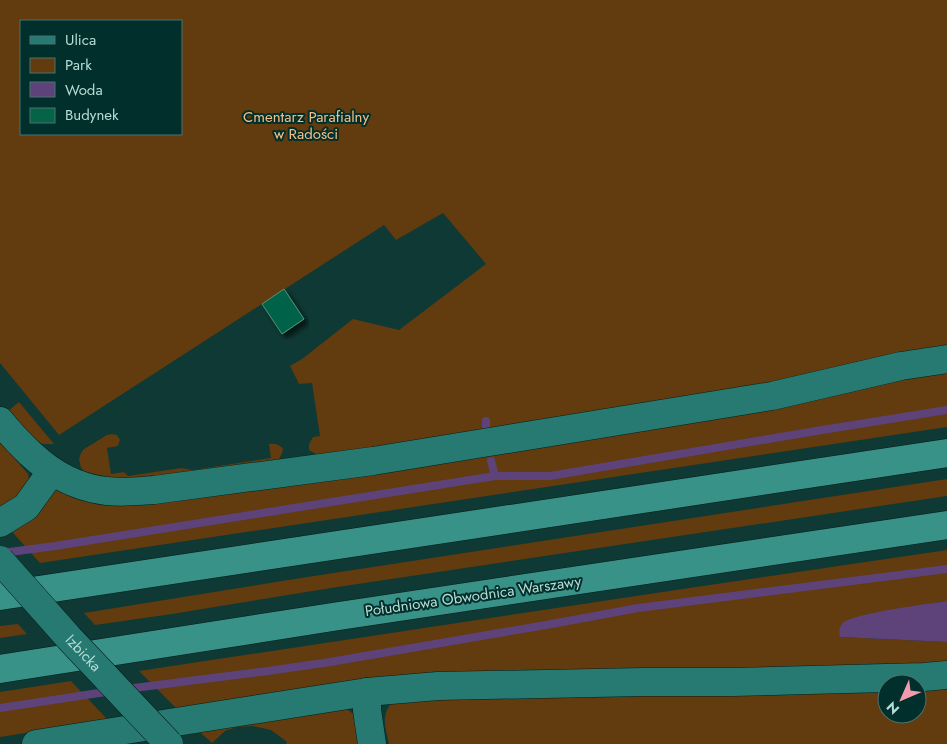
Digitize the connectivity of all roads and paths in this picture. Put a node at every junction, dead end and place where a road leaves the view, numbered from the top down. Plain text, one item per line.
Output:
1 (947, 359) edge
2 (0, 421) edge
3 (947, 453) edge
4 (52, 471) junction
5 (0, 523) edge
6 (947, 525) edge
7 (0, 560) edge
8 (0, 596) edge
9 (0, 669) edge
10 (947, 675) edge
11 (367, 692) junction
12 (46, 743) edge
13 (169, 744) edge
14 (372, 744) edge

1 - 4 street
2 - 4 street
3 - 8 highway
4 - 5 street
6 - 9 highway, Południowa Obwodnica Warszawy
7 - 13 street, Izbicka, bridge
10 - 11 street
11 - 12 street
11 - 14 street

